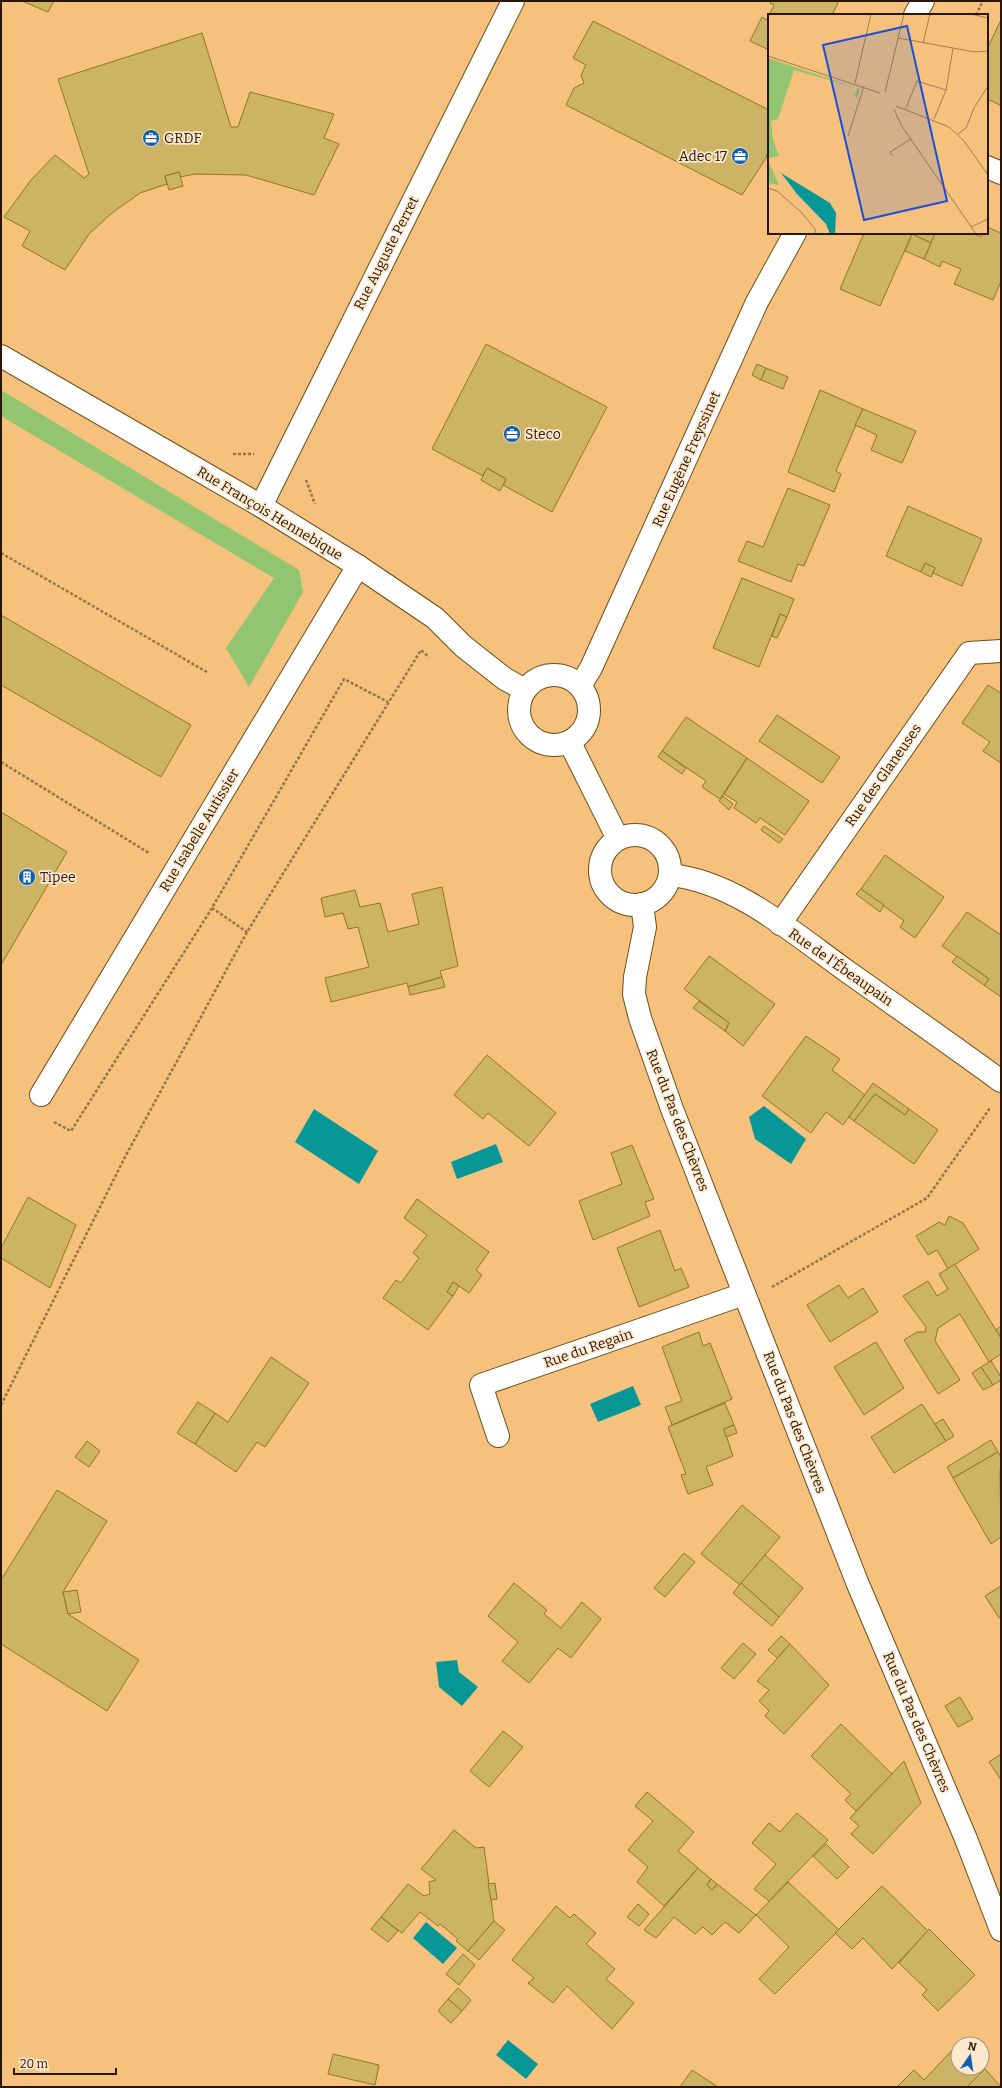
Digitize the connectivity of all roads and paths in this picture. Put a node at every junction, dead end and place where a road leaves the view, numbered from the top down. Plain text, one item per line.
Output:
1 (513, 1) edge
2 (923, 1) edge
3 (983, 1) edge
4 (916, 14) edge
5 (976, 14) edge
6 (988, 167) edge
7 (1001, 173) edge
8 (795, 234) edge
9 (1, 356) edge
10 (261, 506) junction
11 (1, 553) edge
12 (358, 566) junction
13 (421, 650) dead end
14 (1001, 651) edge
15 (207, 672) dead end
16 (580, 686) junction
17 (525, 690) junction
18 (388, 702) junction
19 (570, 743) junction
20 (1, 762) edge
21 (618, 839) junction
22 (150, 853) dead end
23 (670, 875) junction
24 (642, 904) junction
25 (212, 908) junction
26 (780, 924) junction
27 (247, 932) junction
28 (1001, 1080) edge
29 (41, 1095) joint
30 (992, 1104) dead end
31 (744, 1294) junction
32 (1, 1405) edge
33 (498, 1436) dead end
34 (1001, 1930) edge

1 - 10 street, Rue Auguste Perret
2 - 4 street
3 - 5 path
6 - 7 street
8 - 16 street, Rue Eugène Freyssinet
9 - 10 street, Rue François Hennebique
10 - 12 street, Rue François Hennebique
11 - 15 path
12 - 17 street, Rue François Hennebique
12 - 29 street, Rue Isabelle Autissier
13 - 18 path
14 - 26 street, Rue des Glaneuses
16 - 17 street
16 - 19 street
17 - 19 street
18 - 25 path
18 - 27 path
19 - 21 street
20 - 22 path
21 - 23 street
21 - 24 street
23 - 24 street
23 - 26 street, Rue de l'Ébeaupain
24 - 31 street, Rue du Pas des Chèvres
25 - 27 path
25 - 29 path
26 - 28 street, Rue de l'Ébeaupain
27 - 32 path
30 - 31 path
31 - 33 street, Rue du Regain
31 - 34 street, Rue du Pas des Chèvres

